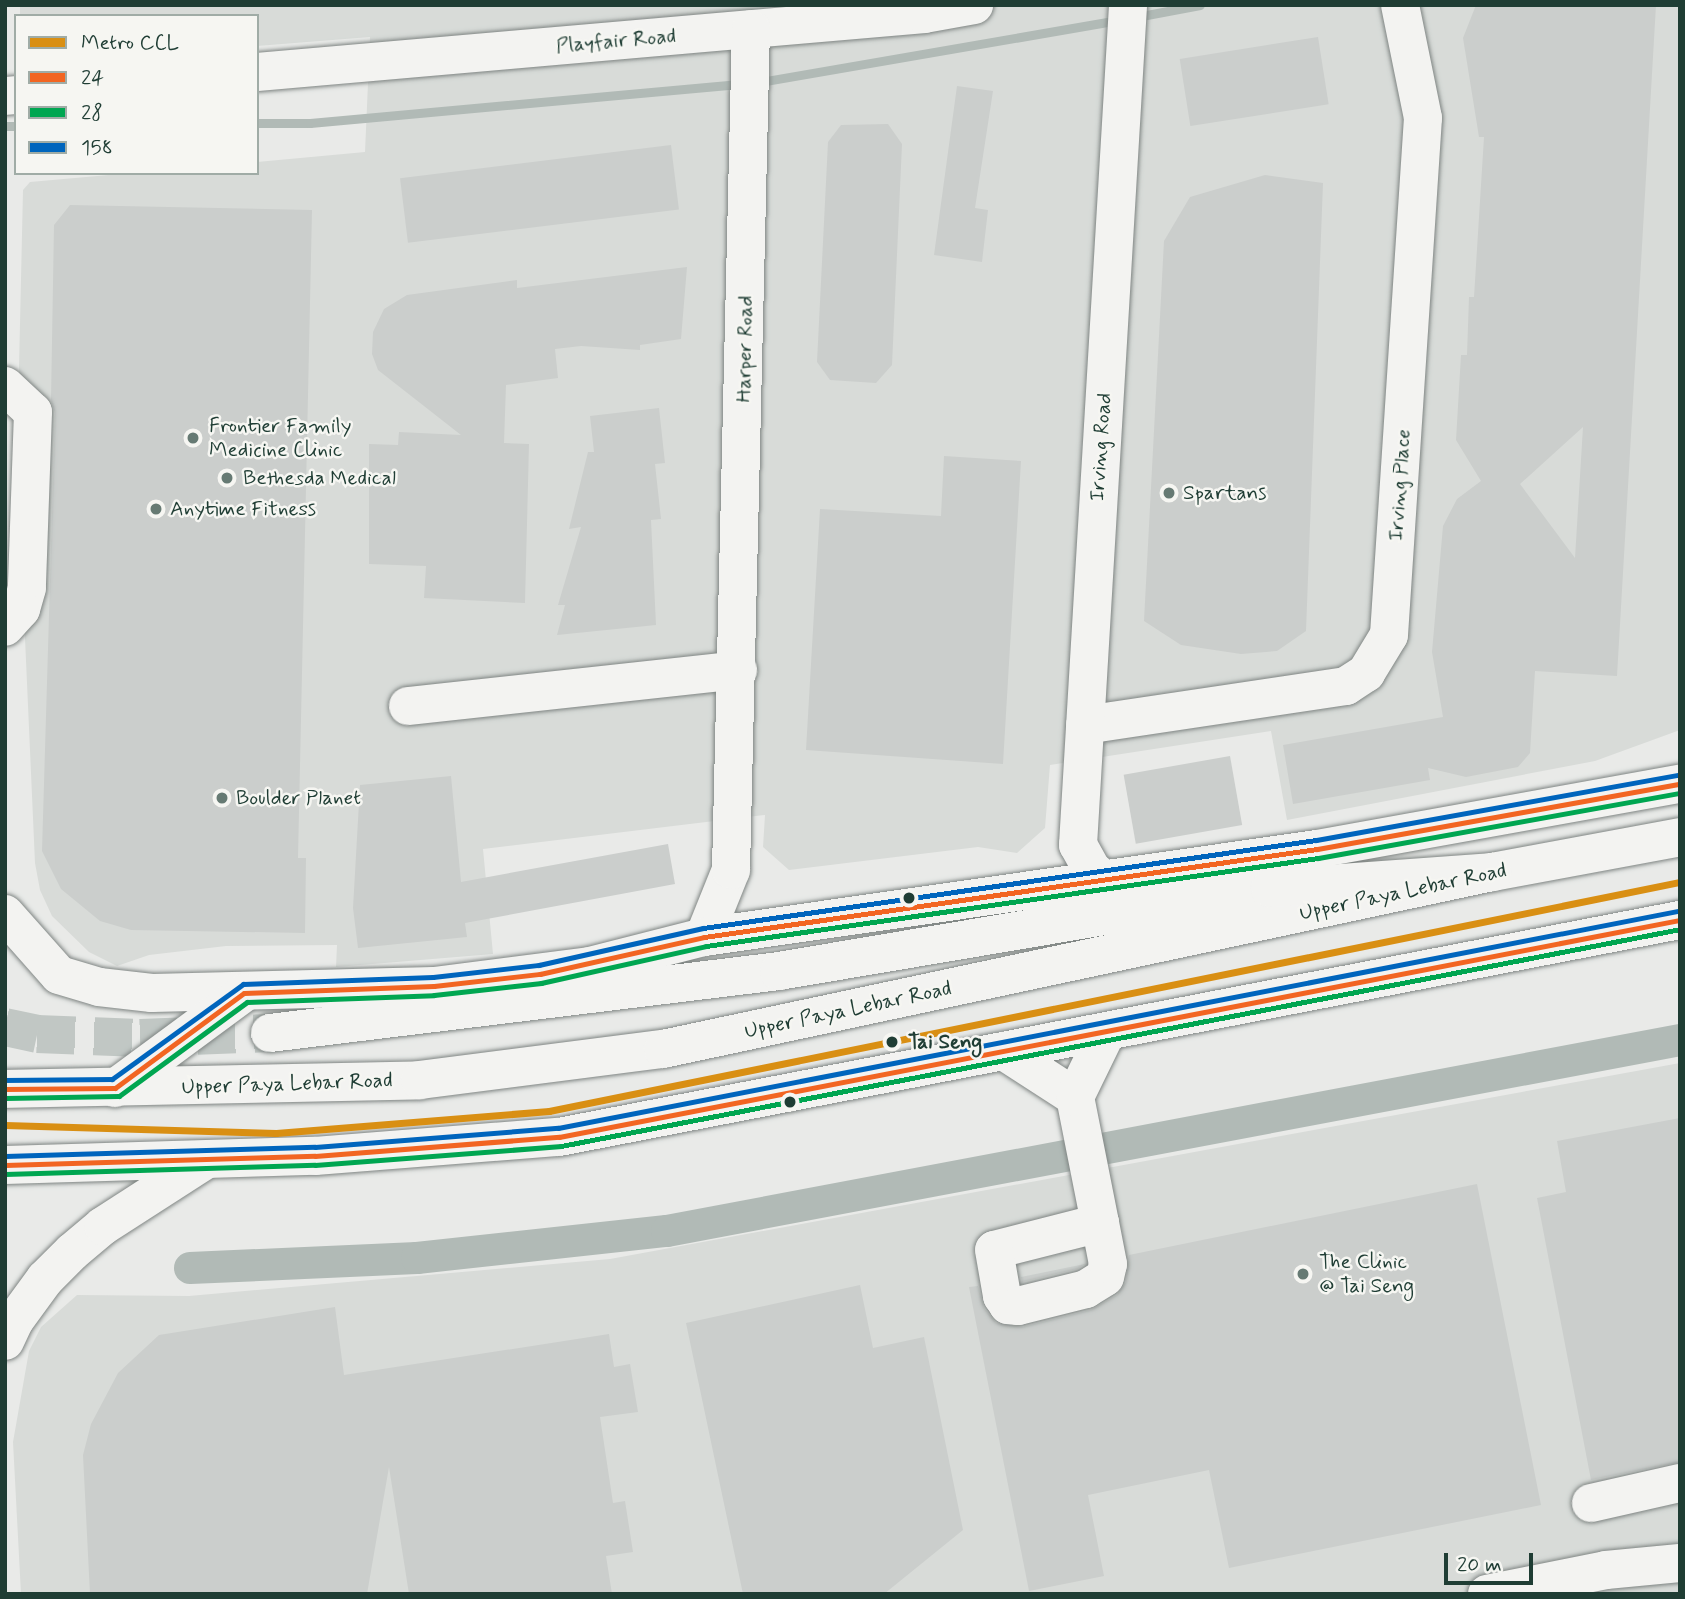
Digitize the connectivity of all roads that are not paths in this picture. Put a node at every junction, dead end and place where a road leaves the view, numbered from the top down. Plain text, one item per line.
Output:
1 (974, 5) edge
2 (1128, 5) edge
3 (1400, 5) edge
4 (929, 8) edge
5 (751, 29) junction
6 (259, 72) edge
7 (5, 386) edge
8 (5, 626) edge
9 (737, 670) junction
10 (408, 706) dead end
11 (1085, 725) junction
12 (1680, 785) edge
13 (1680, 837) edge
14 (1492, 872) junction
15 (1105, 880) junction
16 (5, 914) edge
17 (1680, 920) edge
18 (704, 937) junction
19 (244, 993) junction
20 (1107, 1031) junction
21 (270, 1033) tunnel mouth
22 (1004, 1051) junction
23 (115, 1088) junction
24 (5, 1089) edge
25 (1075, 1098) junction
26 (206, 1160) junction
27 (5, 1164) edge
28 (1099, 1218) dead end
29 (5, 1341) edge
30 (1680, 1483) edge
31 (1591, 1503) dead end
32 (1680, 1563) edge
33 (1487, 1594) edge

1 - 4 main road, Playfair Road
2 - 11 main road, Irving Road
3 - 11 main road, Irving Place
4 - 5 main road, Playfair Road
5 - 6 main road, Playfair Road
5 - 9 main road, Harper Road
7 - 8 main road
9 - 10 main road
9 - 18 main road, Harper Road
11 - 15 main road, Irving Road
12 - 15 main road
13 - 14 main road, Upper Paya Lebar Road
14 - 21 main road
14 - 23 main road, Upper Paya Lebar Road
15 - 18 main road
16 - 19 main road
17 - 20 main road
18 - 19 main road
19 - 23 main road
20 - 22 main road
20 - 25 main road
22 - 25 main road
22 - 26 main road
23 - 24 main road, Upper Paya Lebar Road
25 - 28 main road
26 - 27 main road
26 - 29 main road
30 - 31 main road
32 - 33 main road

